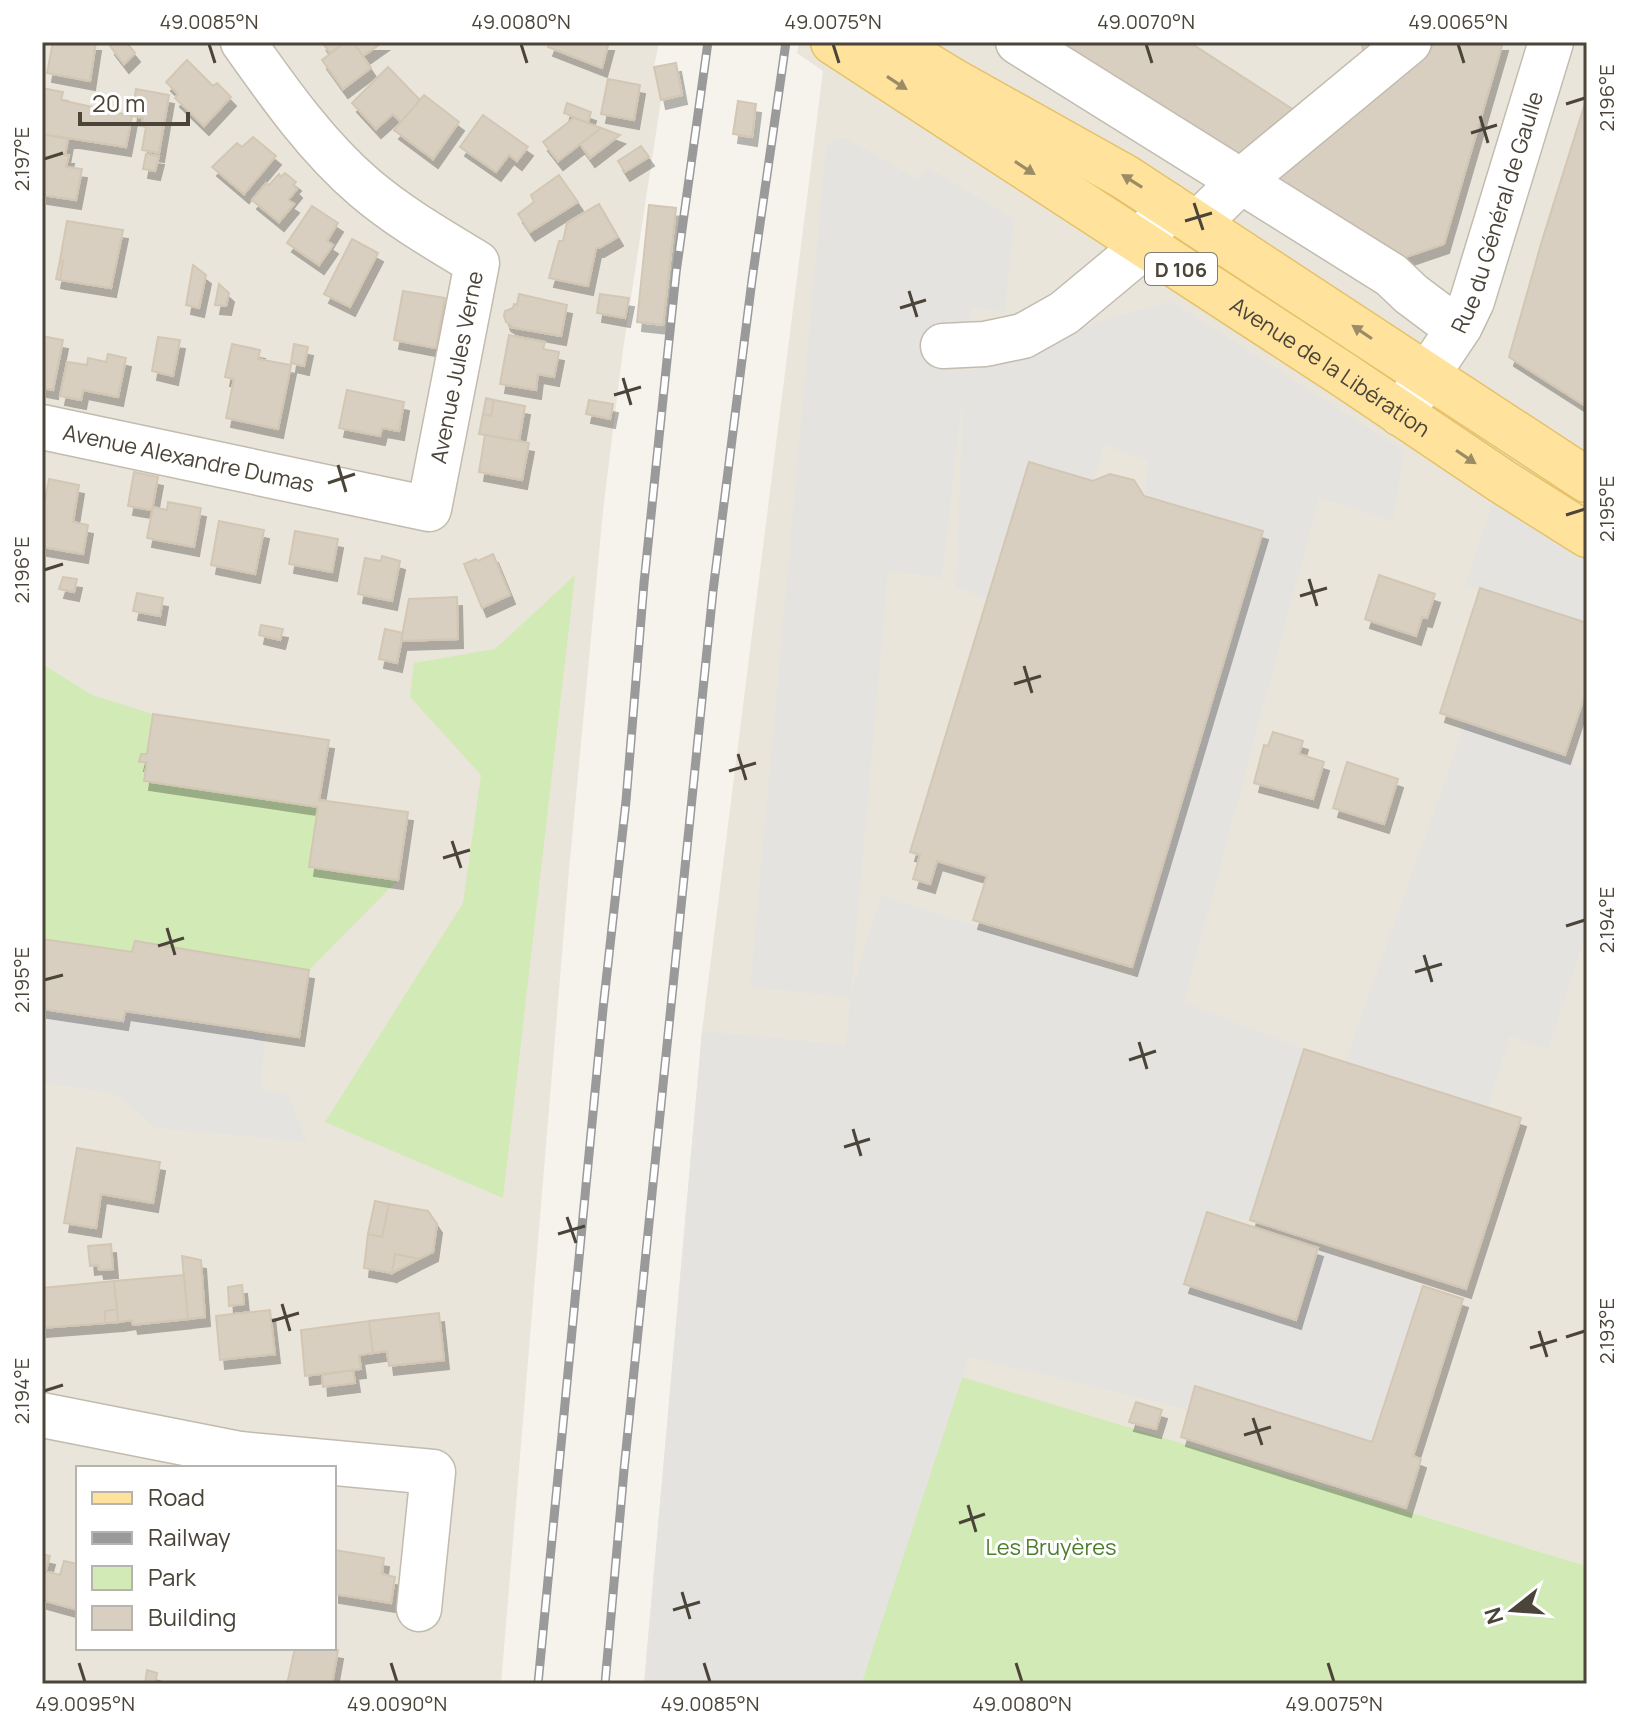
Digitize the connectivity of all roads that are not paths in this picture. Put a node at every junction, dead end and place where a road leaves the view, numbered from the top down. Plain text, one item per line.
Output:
1 (243, 42) edge
2 (833, 42) edge
3 (889, 42) edge
4 (1018, 42) edge
5 (1409, 42) edge
6 (1551, 42) edge
7 (1241, 181) junction
8 (1182, 214) junction
9 (1142, 244) junction
10 (1439, 315) dead end
11 (943, 346) dead end
12 (1427, 375) junction
13 (1401, 414) junction
14 (42, 427) edge
15 (1587, 480) edge
16 (429, 509) joint
17 (1587, 535) edge
18 (42, 1415) edge
19 (419, 1609) dead end

1 - 16 street, Avenue Jules Verne
2 -> 9 main road, Avenue de la Libération / D 106
8 -> 3 main road, Avenue de la Libération / D 106
4 - 7 street
5 - 7 street
6 - 12 street, Rue du Général de Gaulle
7 - 8 street
7 - 10 street
8 - 9 street
12 -> 8 main road, Avenue de la Libération / D 106
9 - 11 street
9 - 13 main road, Avenue de la Libération / D 106
12 - 13 street, Rue du Général de Gaulle
12 - 15 main road, Avenue de la Libération / D 106
13 -> 17 main road, Avenue de la Libération / D 106
14 - 16 street, Avenue Alexandre Dumas
18 - 19 street

